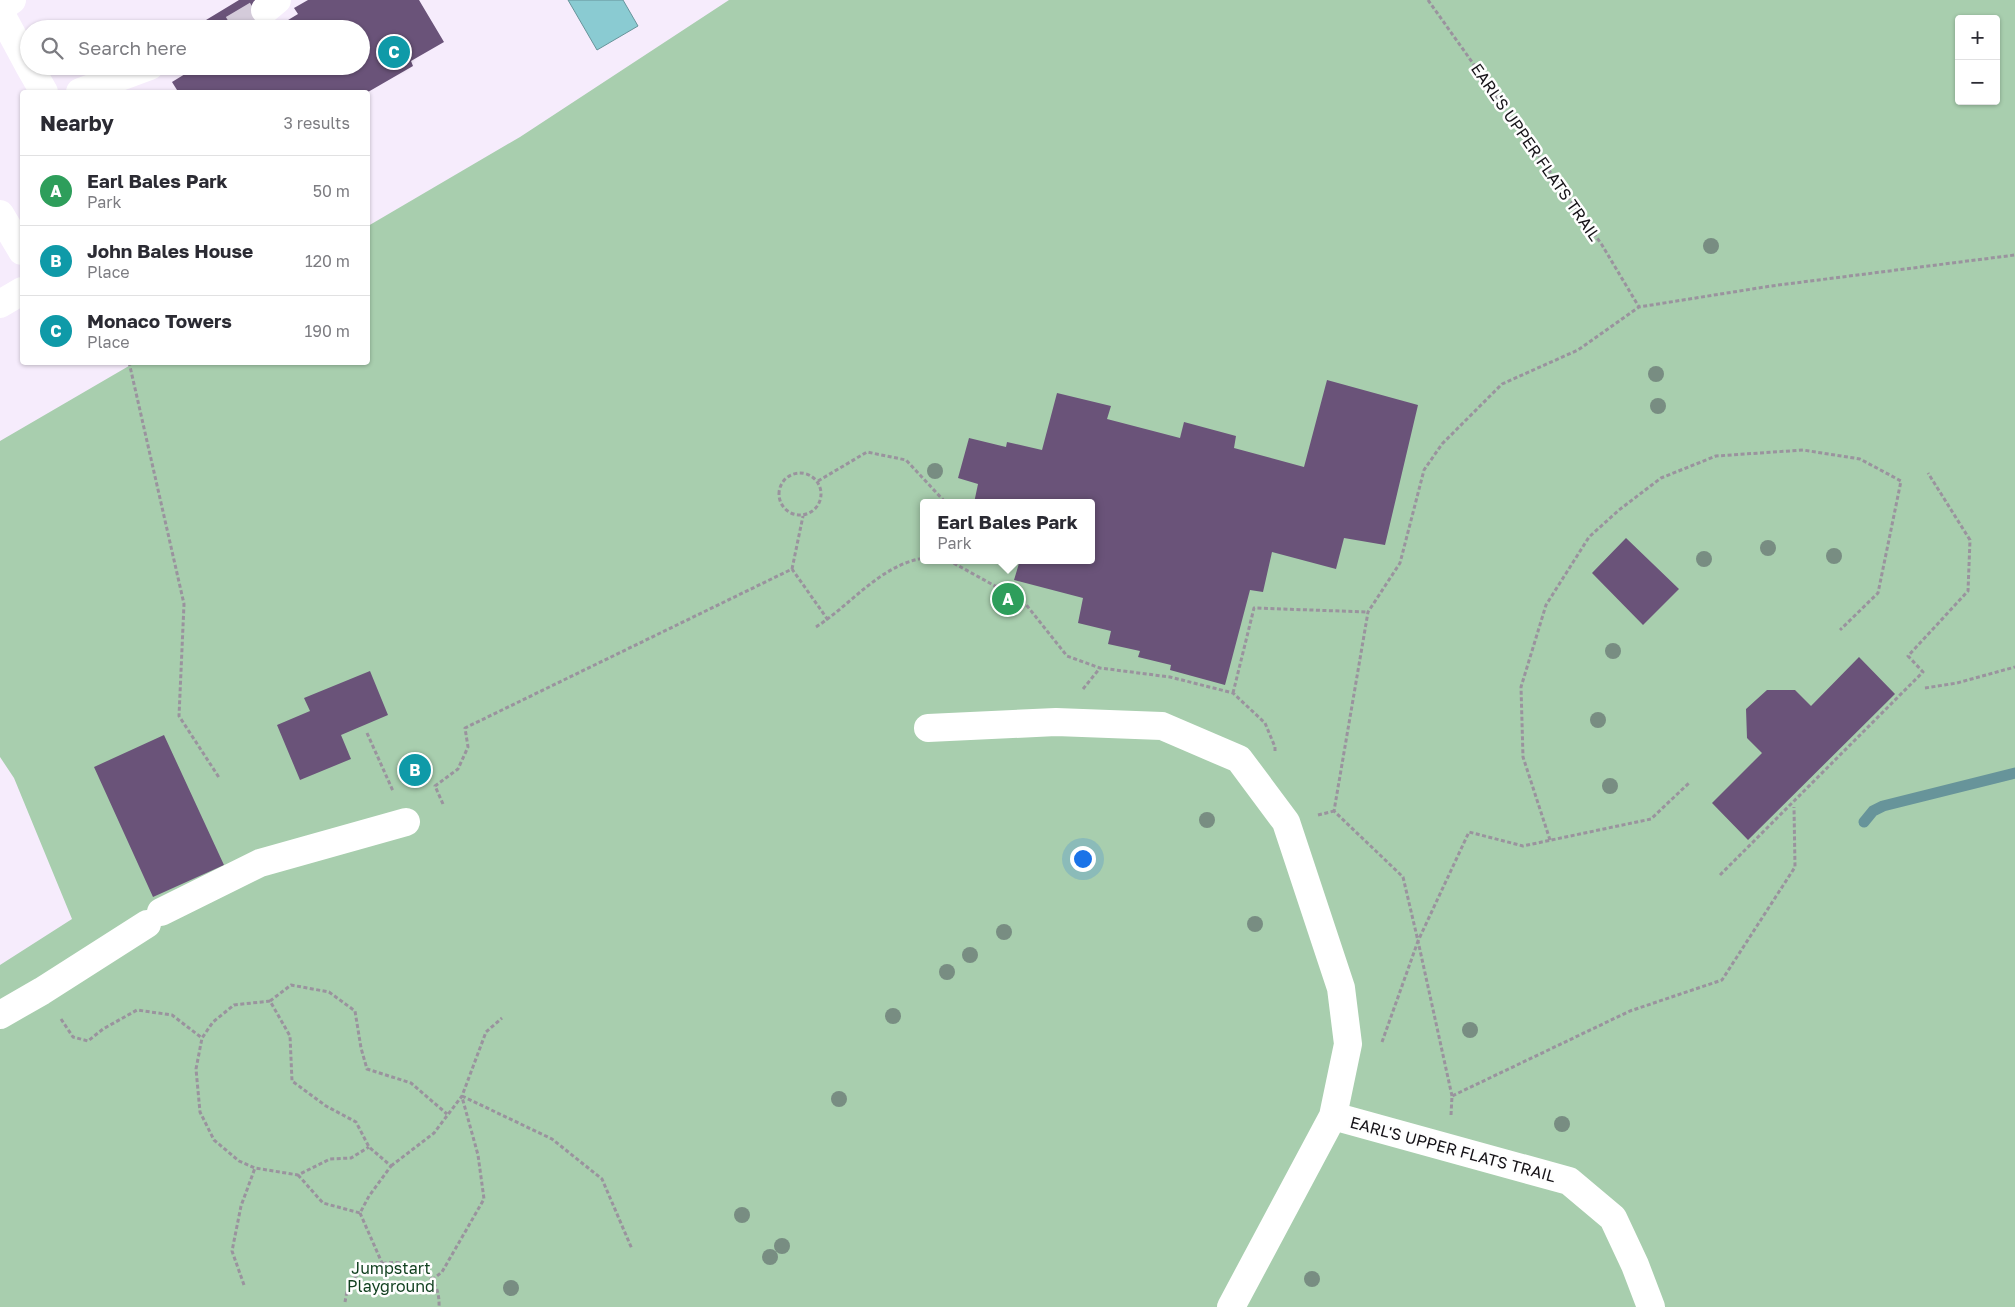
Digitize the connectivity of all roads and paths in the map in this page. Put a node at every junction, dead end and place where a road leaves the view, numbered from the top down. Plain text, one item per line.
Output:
1 (12, 0) edge
2 (1428, 0) edge
3 (0, 8) edge
4 (0, 12) edge
5 (20, 49) edge
6 (34, 75) edge
7 (126, 75) edge
8 (43, 90) edge
9 (85, 90) edge
10 (0, 214) edge
11 (20, 248) edge
12 (2015, 255) edge
13 (20, 292) edge
14 (0, 304) edge
15 (1638, 307) junction
16 (130, 365) edge
17 (1928, 473) dead end
18 (818, 481) junction
19 (942, 499) edge
20 (803, 516) junction
21 (920, 559) edge
22 (955, 564) edge
23 (792, 569) junction
24 (1368, 612) junction
25 (828, 620) junction
26 (816, 627) dead end
27 (1840, 630) dead end
28 (2015, 667) edge
29 (1925, 688) dead end
30 (1233, 693) junction
31 (928, 728) dead end
32 (368, 733) dead end
33 (220, 779) dead end
34 (1690, 782) dead end
35 (1270, 799) junction
36 (443, 804) dead end
37 (1794, 807) dead end
38 (406, 822) joint
39 (1550, 840) junction
40 (1720, 875) dead end
41 (1418, 941) junction
42 (42, 991) junction
43 (270, 1001) junction
44 (0, 1015) edge
45 (502, 1018) dead end
46 (202, 1038) junction
47 (1380, 1049) dead end
48 (462, 1096) junction
49 (1452, 1096) junction
50 (447, 1114) junction
51 (1333, 1116) junction
52 (369, 1147) junction
53 (1449, 1148) junction
54 (391, 1166) junction
55 (255, 1168) junction
56 (298, 1175) junction
57 (360, 1213) junction
58 (632, 1249) dead end
59 (382, 1263) junction
60 (432, 1280) junction
61 (244, 1285) dead end
62 (345, 1302) dead end
63 (439, 1307) edge
64 (1230, 1307) edge
65 (1651, 1307) edge

1 - 3 main road
2 - 15 path, EARL'S UPPER FLATS TRAIL
4 - 5 main road
6 - 8 main road
7 - 9 main road
10 - 11 main road
12 - 15 path
13 - 14 main road
15 - 24 path
16 - 33 path
17 - 40 path
18 - 19 path
18 - 20 path
18 - 20 path
20 - 23 path
21 - 25 path
22 - 30 path
23 - 25 path
23 - 36 path
24 - 30 path
24 - 41 path
25 - 26 path
27 - 39 path
28 - 29 path
30 - 35 path
31 - 35 main road
32 - 38 path
34 - 39 path
35 - 51 main road
37 - 49 path
38 - 42 main road
39 - 41 path
41 - 47 path
41 - 49 path
42 - 44 main road
42 - 46 path
43 - 46 path
43 - 50 path
43 - 52 path
45 - 48 path
46 - 55 path
48 - 50 path
48 - 58 path
48 - 60 path
49 - 53 path
50 - 54 path
51 - 53 main road, EARL'S UPPER FLATS TRAIL
51 - 64 main road
52 - 54 path
52 - 56 path
53 - 65 main road, EARL'S UPPER FLATS TRAIL
54 - 57 path
55 - 56 path
55 - 61 path
56 - 57 path
57 - 59 path
59 - 60 path
59 - 62 path
60 - 63 path

